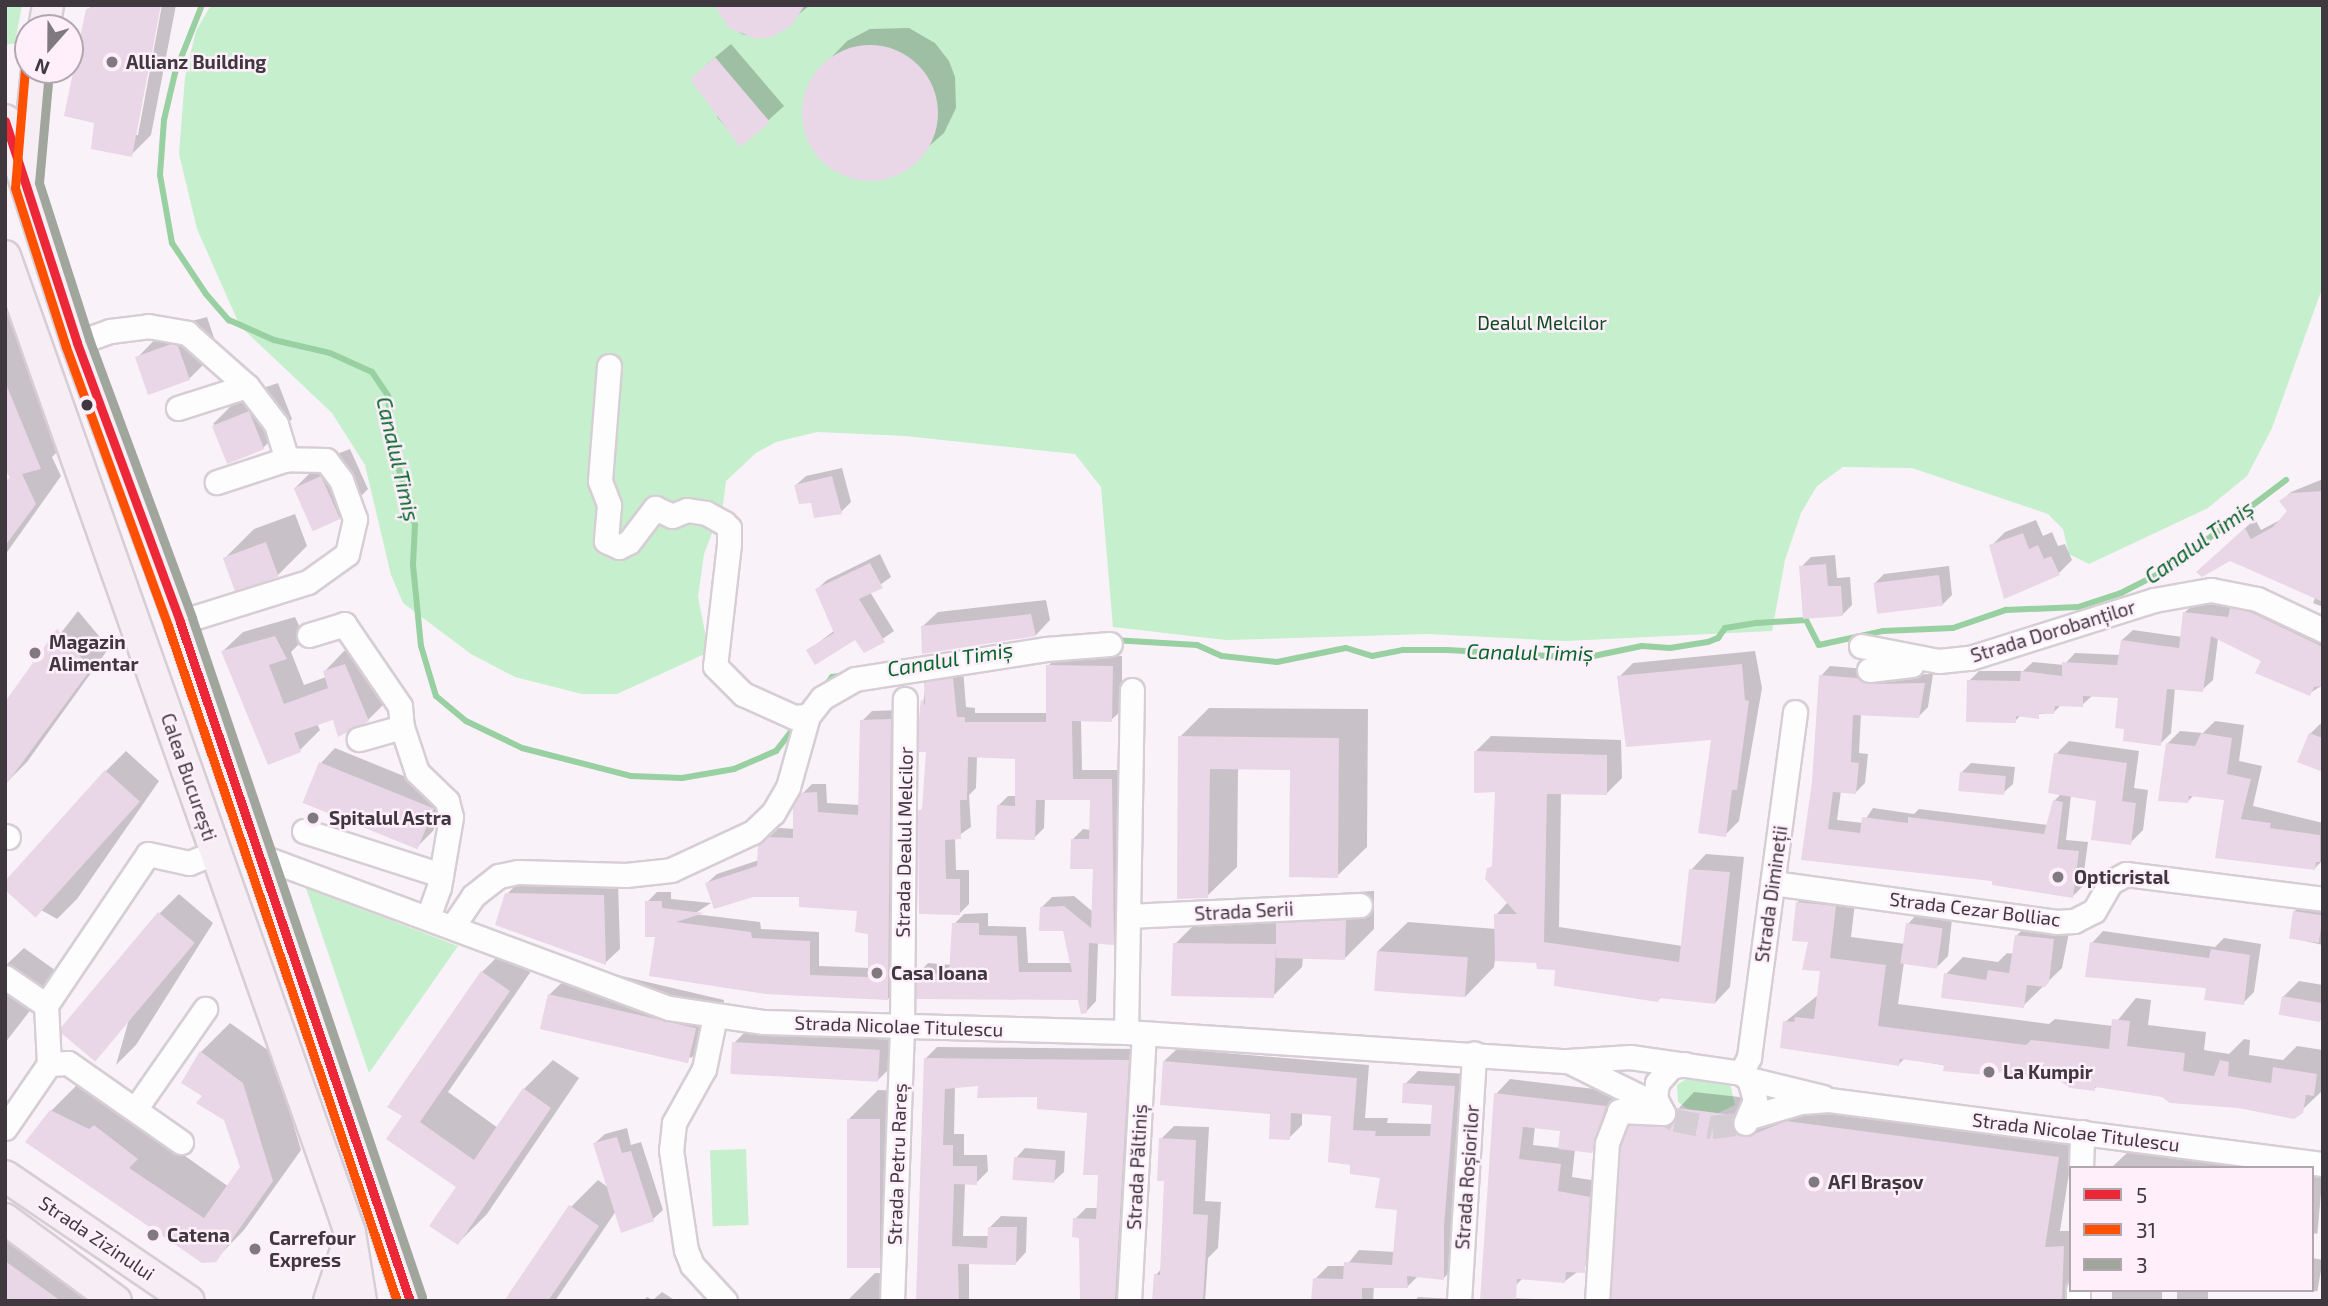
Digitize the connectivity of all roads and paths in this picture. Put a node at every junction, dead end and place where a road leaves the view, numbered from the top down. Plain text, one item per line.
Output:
1 (36, 84) edge
2 (5, 120) edge
3 (27, 184) junction
4 (5, 257) edge
5 (77, 343) junction
6 (608, 366) dead end
7 (247, 386) junction
8 (178, 408) dead end
9 (287, 459) junction
10 (218, 482) dead end
11 (180, 622) junction
12 (2323, 630) edge
13 (309, 635) dead end
14 (1110, 644) dead end
15 (1861, 646) dead end
16 (1939, 662) junction
17 (1869, 670) dead end
18 (1132, 690) dead end
19 (905, 699) dead end
20 (1795, 712) dead end
21 (808, 716) junction
22 (402, 727) junction
23 (359, 739) dead end
24 (304, 831) dead end
25 (216, 852) junction
26 (257, 855) junction
27 (441, 875) junction
28 (1773, 883) junction
29 (2323, 900) edge
30 (1360, 905) dead end
31 (1129, 916) junction
32 (428, 917) junction
33 (453, 926) junction
34 (5, 977) edge
35 (46, 1005) junction
36 (205, 1009) dead end
37 (715, 1016) junction
38 (902, 1026) junction
39 (1135, 1033) junction
40 (1474, 1053) junction
41 (1568, 1061) junction
42 (1685, 1063) junction
43 (49, 1064) junction
44 (1745, 1076) junction
45 (1829, 1100) junction
46 (136, 1108) junction
47 (1660, 1109) junction
48 (5, 1128) edge
49 (2082, 1132) junction
50 (181, 1142) dead end
51 (2323, 1164) edge
52 (2081, 1166) edge
53 (5, 1176) edge
54 (5, 1219) edge
55 (350, 1233) junction
56 (116, 1301) edge
57 (189, 1301) edge
58 (329, 1301) edge
59 (361, 1301) edge
60 (410, 1301) edge
61 (725, 1301) edge
62 (892, 1301) edge
63 (1129, 1301) edge
64 (1459, 1301) edge
65 (1597, 1301) edge

1 - 3 main road
2 - 3 main road, Calea București
3 - 5 main road, Calea București
4 - 25 main road, Calea București
5 - 7 street
5 - 11 main road, Calea București
6 - 21 street
7 - 8 street
7 - 9 street
9 - 10 street
9 - 11 street
11 - 26 main road, Calea București
12 - 16 street, Strada Dorobanților
13 - 22 street
14 - 21 street
15 - 16 street, Strada Dorobanților
16 - 17 street
18 - 31 street
19 - 38 street, Strada Dealul Melcilor
20 - 28 street, Strada Dimineții
21 - 33 street
22 - 23 street
22 - 27 street
24 - 27 street
25 - 35 street
25 - 55 main road, Calea București
26 - 32 street, Strada Nicolae Titulescu
26 - 60 main road, Calea București
27 - 32 street
28 - 29 street, Strada Cezar Bolliac
28 - 44 street, Strada Dimineții
30 - 31 street, Strada Serii
31 - 39 street
32 - 33 street, Strada Nicolae Titulescu
33 - 37 street, Strada Nicolae Titulescu
34 - 35 street
35 - 43 street
36 - 46 street
37 - 38 street, Strada Nicolae Titulescu
37 - 61 street
38 - 39 street, Strada Nicolae Titulescu
38 - 62 street, Strada Petru Rareș
39 - 40 street, Strada Nicolae Titulescu
39 - 63 street, Strada Păltiniș
40 - 41 street, Strada Nicolae Titulescu
40 - 64 street, Strada Roșiorilor
41 - 42 street, Strada Nicolae Titulescu
41 - 47 street, Strada Nicolae Titulescu
42 - 44 street, Strada Nicolae Titulescu
42 - 47 street
43 - 46 street
43 - 48 street
44 - 45 street, Strada Nicolae Titulescu
44 - 45 street, Strada Nicolae Titulescu
45 - 49 street, Strada Nicolae Titulescu
46 - 50 street
47 - 65 street
49 - 51 street, Strada Nicolae Titulescu
49 - 52 street
53 - 57 main road, Strada Zizinului
54 - 56 main road, Strada Zizinului
55 - 58 main road
55 - 59 main road, Calea București

